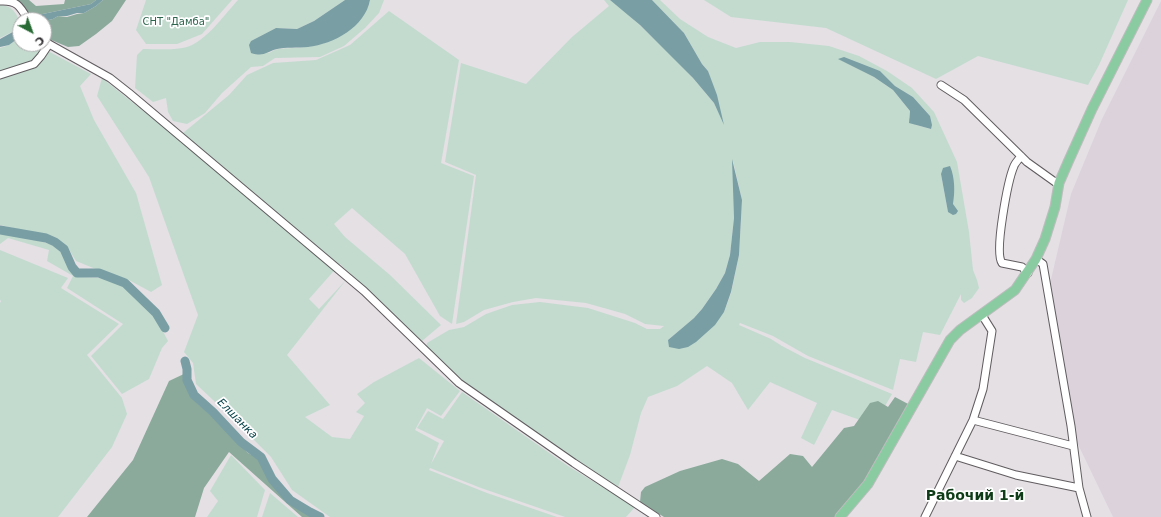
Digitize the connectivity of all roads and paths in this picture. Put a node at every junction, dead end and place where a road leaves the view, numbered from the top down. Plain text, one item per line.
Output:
1 (1147, 0) edge
2 (0, 1) edge
3 (23, 12) edge
4 (52, 45) edge
5 (42, 52) edge
6 (0, 75) edge
7 (941, 85) dead end
8 (1021, 156) junction
9 (1059, 183) junction
10 (1036, 259) junction
11 (1028, 273) junction
12 (982, 314) junction
13 (974, 420) junction
14 (1073, 446) junction
15 (955, 456) junction
16 (1078, 488) junction
17 (656, 517) edge
18 (840, 517) edge
19 (925, 517) edge
20 (1087, 517) edge

1 - 9 main road
2 - 3 street
4 - 17 street
5 - 6 street
7 - 8 street
8 - 9 street
8 - 11 street
9 - 10 main road
10 - 11 main road
10 - 14 street
11 - 12 main road
12 - 13 street
12 - 18 main road
13 - 14 street
13 - 15 street
14 - 16 street
15 - 16 street
15 - 19 street
16 - 20 street

